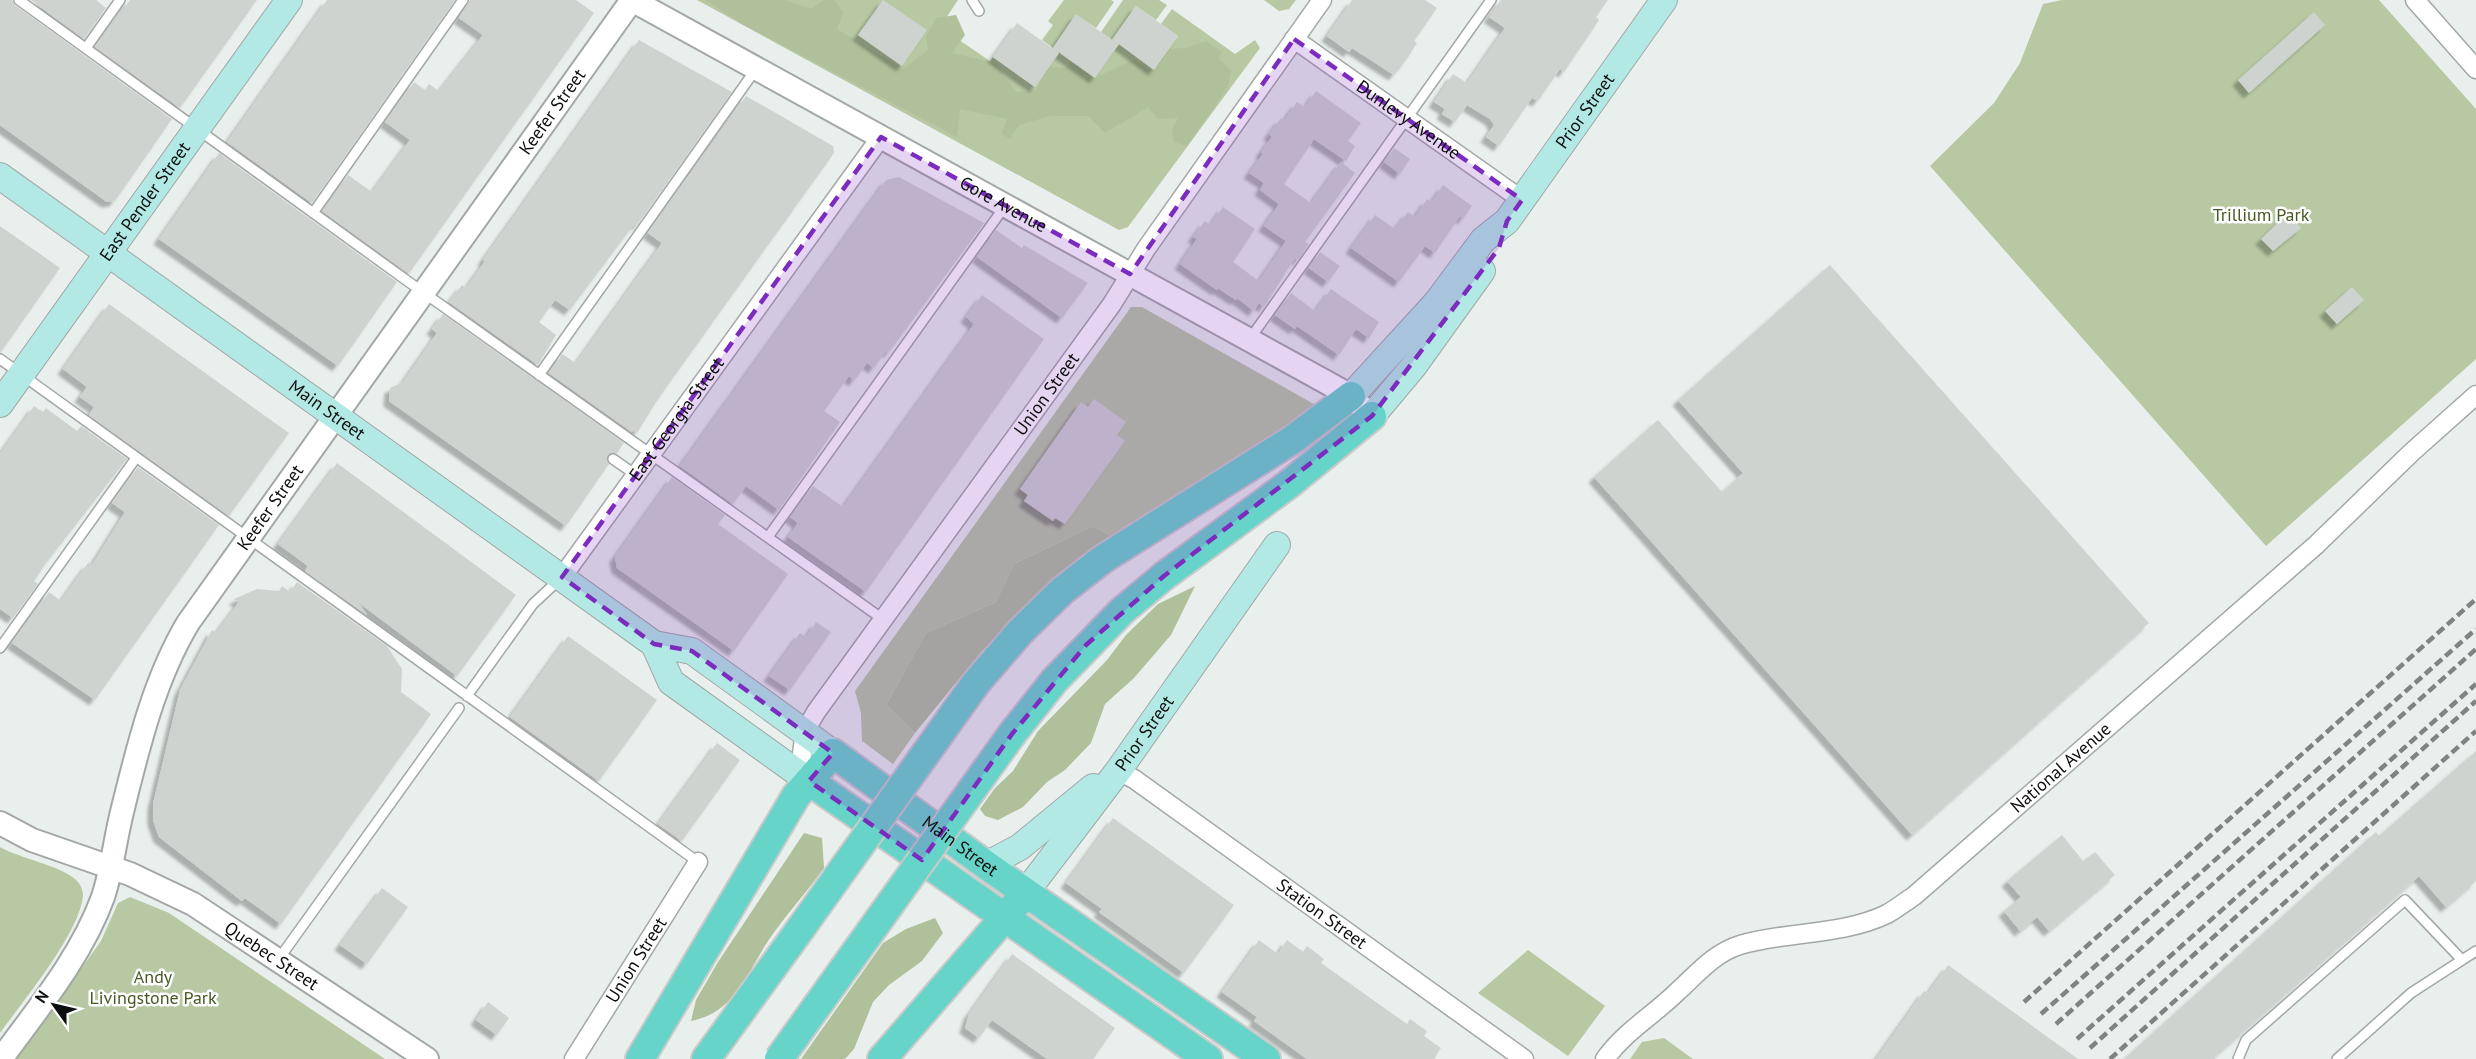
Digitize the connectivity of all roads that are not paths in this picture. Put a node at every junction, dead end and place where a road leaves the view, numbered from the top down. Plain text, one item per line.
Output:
1 (19, 0) edge
2 (120, 0) edge
3 (289, 0) edge
4 (463, 0) edge
5 (632, 0) edge
6 (972, 0) edge
7 (1322, 0) edge
8 (1491, 0) edge
9 (1664, 0) edge
10 (2415, 0) edge
11 (979, 11) dead end
12 (1294, 39) junction
13 (86, 48) junction
14 (756, 69) junction
15 (2476, 69) edge
16 (1406, 119) junction
17 (197, 128) junction
18 (881, 137) junction
19 (0, 176) edge
20 (1522, 200) junction
21 (1005, 206) junction
22 (313, 213) junction
23 (1507, 221) junction
24 (107, 253) junction
25 (1130, 274) junction
26 (424, 292) junction
27 (1249, 340) junction
28 (0, 359) edge
29 (21, 374) junction
30 (539, 375) junction
31 (2476, 395) edge
32 (1351, 396) junction
33 (0, 404) edge
34 (1372, 416) junction
35 (336, 417) junction
36 (651, 455) junction
37 (136, 458) junction
38 (613, 459) dead end
39 (636, 475) junction
40 (768, 537) junction
41 (248, 539) junction
42 (1277, 545) dead end
43 (562, 577) junction
44 (884, 620) junction
45 (654, 644) junction
46 (0, 648) edge
47 (467, 696) junction
48 (459, 708) dead end
49 (805, 732) junction
50 (833, 753) junction
51 (1118, 771) junction
52 (800, 787) junction
53 (0, 824) edge
54 (698, 862) joint
55 (986, 865) junction
56 (110, 867) junction
57 (1026, 892) junction
58 (1004, 917) junction
59 (2476, 951) edge
60 (278, 960) junction
61 (2462, 960) junction
62 (1194, 1055) edge
63 (1, 1059) edge
64 (427, 1059) edge
65 (574, 1059) edge
66 (640, 1059) edge
67 (706, 1059) edge
68 (779, 1059) edge
69 (882, 1059) edge
70 (1266, 1059) edge
71 (1524, 1059) edge
72 (1605, 1059) edge
73 (2238, 1059) edge
74 (2337, 1059) edge

1 - 13 lane
2 - 13 lane
3 - 17 main road, East Pender Street
4 - 22 lane
5 - 14 street, Gore Avenue
5 - 26 street, Keefer Street
6 - 11 lane
7 - 12 street, Union Street
8 - 16 lane
9 - 20 main road, Prior Street
10 - 15 street
12 - 16 street, Dunlevy Avenue
12 - 25 street, Union Street
13 - 17 lane
14 - 18 street, Gore Avenue
14 - 30 lane
16 - 20 street, Dunlevy Avenue
16 - 27 lane
17 - 22 lane
17 - 24 main road, East Pender Street
18 - 21 street, Gore Avenue
18 - 36 street, East Georgia Street
19 - 24 main road, Main Street
20 - 23 main road, Prior Street
21 - 25 street, Gore Avenue
21 - 40 lane
22 - 26 lane
23 - 32 main road, Prior Street
23 - 34 main road, Prior Street
24 - 29 main road, East Pender Street
24 - 35 main road, Main Street
25 - 27 street, Gore Avenue
25 - 44 street, Union Street
26 - 30 lane
26 - 35 street, Keefer Street
27 - 32 street, Gore Avenue
28 - 29 lane
29 - 33 main road, East Pender Street
29 - 37 lane
30 - 36 lane
31 - 72 street, National Avenue
32 - 34 street, Gore Avenue
32 - 67 main road, bridge
34 - 68 main road, bridge
35 - 41 street, Keefer Street
35 - 43 main road, Main Street
36 - 39 street, East Georgia Street
36 - 40 lane
37 - 41 lane
37 - 46 lane
38 - 39 lane
39 - 43 street, East Georgia Street
40 - 44 lane
41 - 47 lane
41 - 56 street, Keefer Street
42 - 51 main road, Prior Street
43 - 45 main road, Main Street
43 - 47 lane, East Georgia Street
44 - 49 street, Union Street
45 - 49 main road, Main Street
45 - 52 main road, Main Street
47 - 54 lane
48 - 60 lane
49 - 50 main road, Main Street
49 - 52 street, Union Street
50 - 52 main road
50 - 55 main road, Main Street
51 - 55 main road
51 - 57 main road, Prior Street
51 - 71 street, Station Street
52 - 58 main road, Main Street
52 - 66 main road
53 - 56 street, Quebec Street
54 - 65 street, Union Street
55 - 57 main road, Main Street
56 - 60 street, Quebec Street
56 - 63 street, Keefer Street
57 - 58 main road, Prior Street
57 - 70 main road, Main Street
58 - 62 main road, Main Street
58 - 69 main road, Prior Street
59 - 61 lane
60 - 64 street, Quebec Street
61 - 73 lane
61 - 74 lane

